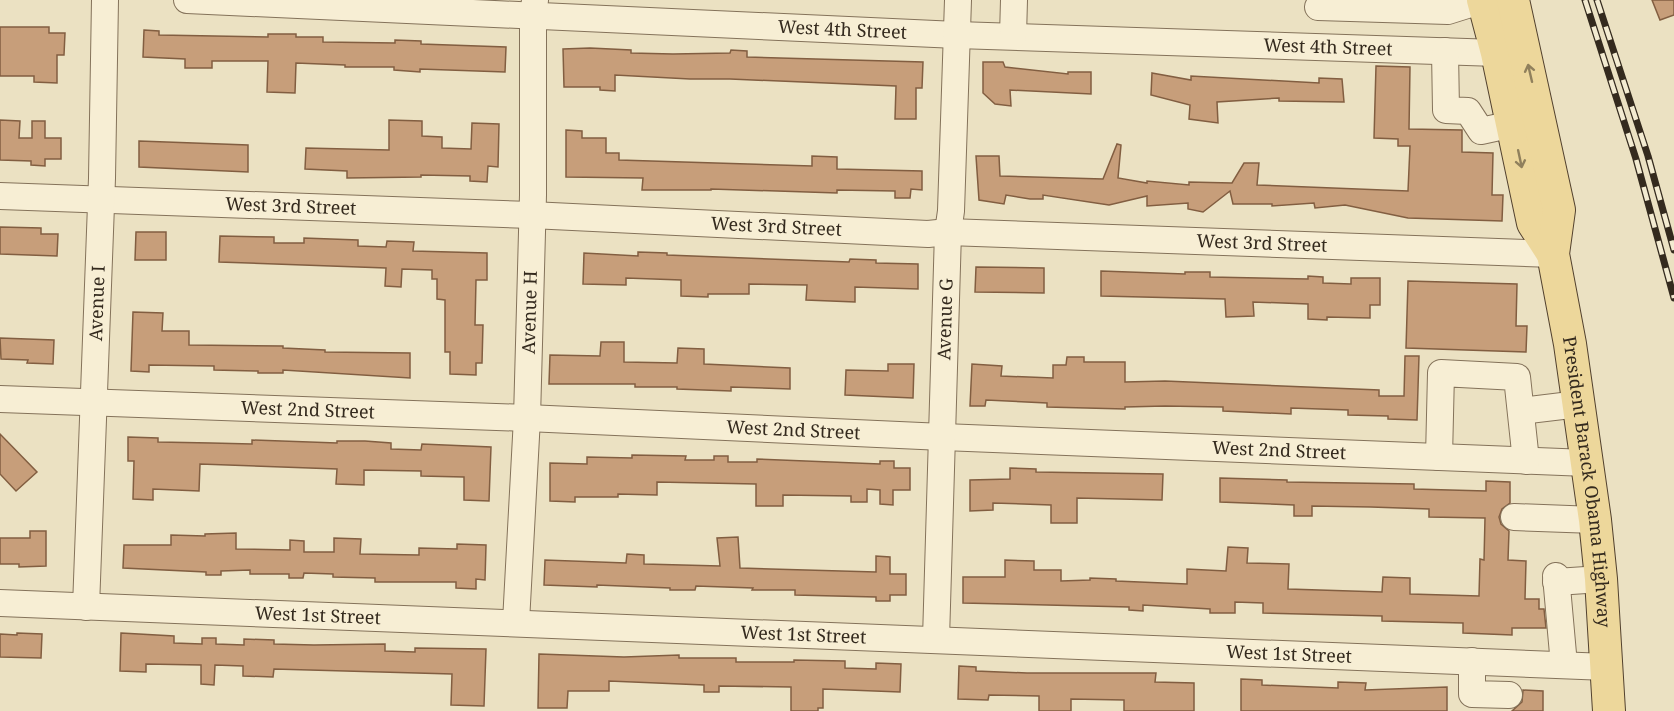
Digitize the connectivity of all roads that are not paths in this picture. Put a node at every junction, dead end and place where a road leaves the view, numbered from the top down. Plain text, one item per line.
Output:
1 (105, 0) edge
2 (187, 0) edge
3 (958, 0) edge
4 (1014, 0) edge
5 (1483, 0) edge
6 (1513, 0) edge
7 (534, 8) edge
8 (957, 35) junction
9 (1013, 36) junction
10 (1338, 48) junction
11 (1445, 51) junction
12 (1497, 53) junction
13 (1513, 124) junction
14 (0, 196) edge
15 (101, 200) junction
16 (531, 215) junction
17 (948, 232) junction
18 (1553, 254) junction
19 (0, 399) edge
20 (94, 403) junction
21 (1579, 404) junction
22 (1521, 411) junction
23 (527, 418) junction
24 (943, 437) junction
25 (1439, 457) junction
26 (1526, 460) junction
27 (1587, 463) junction
28 (1514, 517) dead end
29 (1594, 520) junction
30 (1600, 579) junction
31 (0, 603) edge
32 (86, 606) junction
33 (516, 622) junction
34 (936, 639) junction
35 (1472, 661) junction
36 (1564, 665) junction
37 (1606, 667) junction
38 (1509, 695) dead end
39 (1609, 711) edge

1 - 15 street, Avenue I
2 - 7 street, West 4th Street
3 - 8 street, Avenue G
4 - 9 street
5 - 10 street
5 - 12 main road, President Barack Obama Highway
18 -> 6 main road, President Barack Obama Highway
7 - 8 street, West 4th Street
7 - 16 street, Avenue H
8 - 9 street, West 4th Street
8 - 17 street, Avenue G
9 - 10 street, West 4th Street
10 - 11 street, West 4th Street
11 - 12 street, West 4th Street
11 - 13 street
12 - 13 main road, President Barack Obama Highway
13 -> 18 main road, President Barack Obama Highway
14 - 15 street, West 3rd Street
15 - 16 street, West 3rd Street
15 - 20 street, Avenue I
16 - 17 street, West 3rd Street
16 - 23 street, Avenue H
17 - 18 street, West 3rd Street
17 - 24 street, Avenue G
18 - 21 main road, President Barack Obama Highway
19 - 20 street, West 2nd Street
20 - 23 street, West 2nd Street
20 - 32 street, Avenue I
21 - 22 street
21 - 27 main road, President Barack Obama Highway
22 - 25 street
22 - 26 street
23 - 24 street, West 2nd Street
23 - 33 street, Avenue H
24 - 25 street, West 2nd Street
24 - 34 street, Avenue G
25 - 26 street, West 2nd Street
26 - 27 street, West 2nd Street
27 - 29 main road, President Barack Obama Highway
28 - 29 street
29 - 30 main road, President Barack Obama Highway
30 - 36 street
30 - 37 main road, President Barack Obama Highway
31 - 32 street, West 1st Street
32 - 33 street, West 1st Street
33 - 34 street, West 1st Street
34 - 35 street, West 1st Street
35 - 36 street, West 1st Street
35 - 38 street
36 - 37 street, West 1st Street
37 - 39 main road, President Barack Obama Highway

